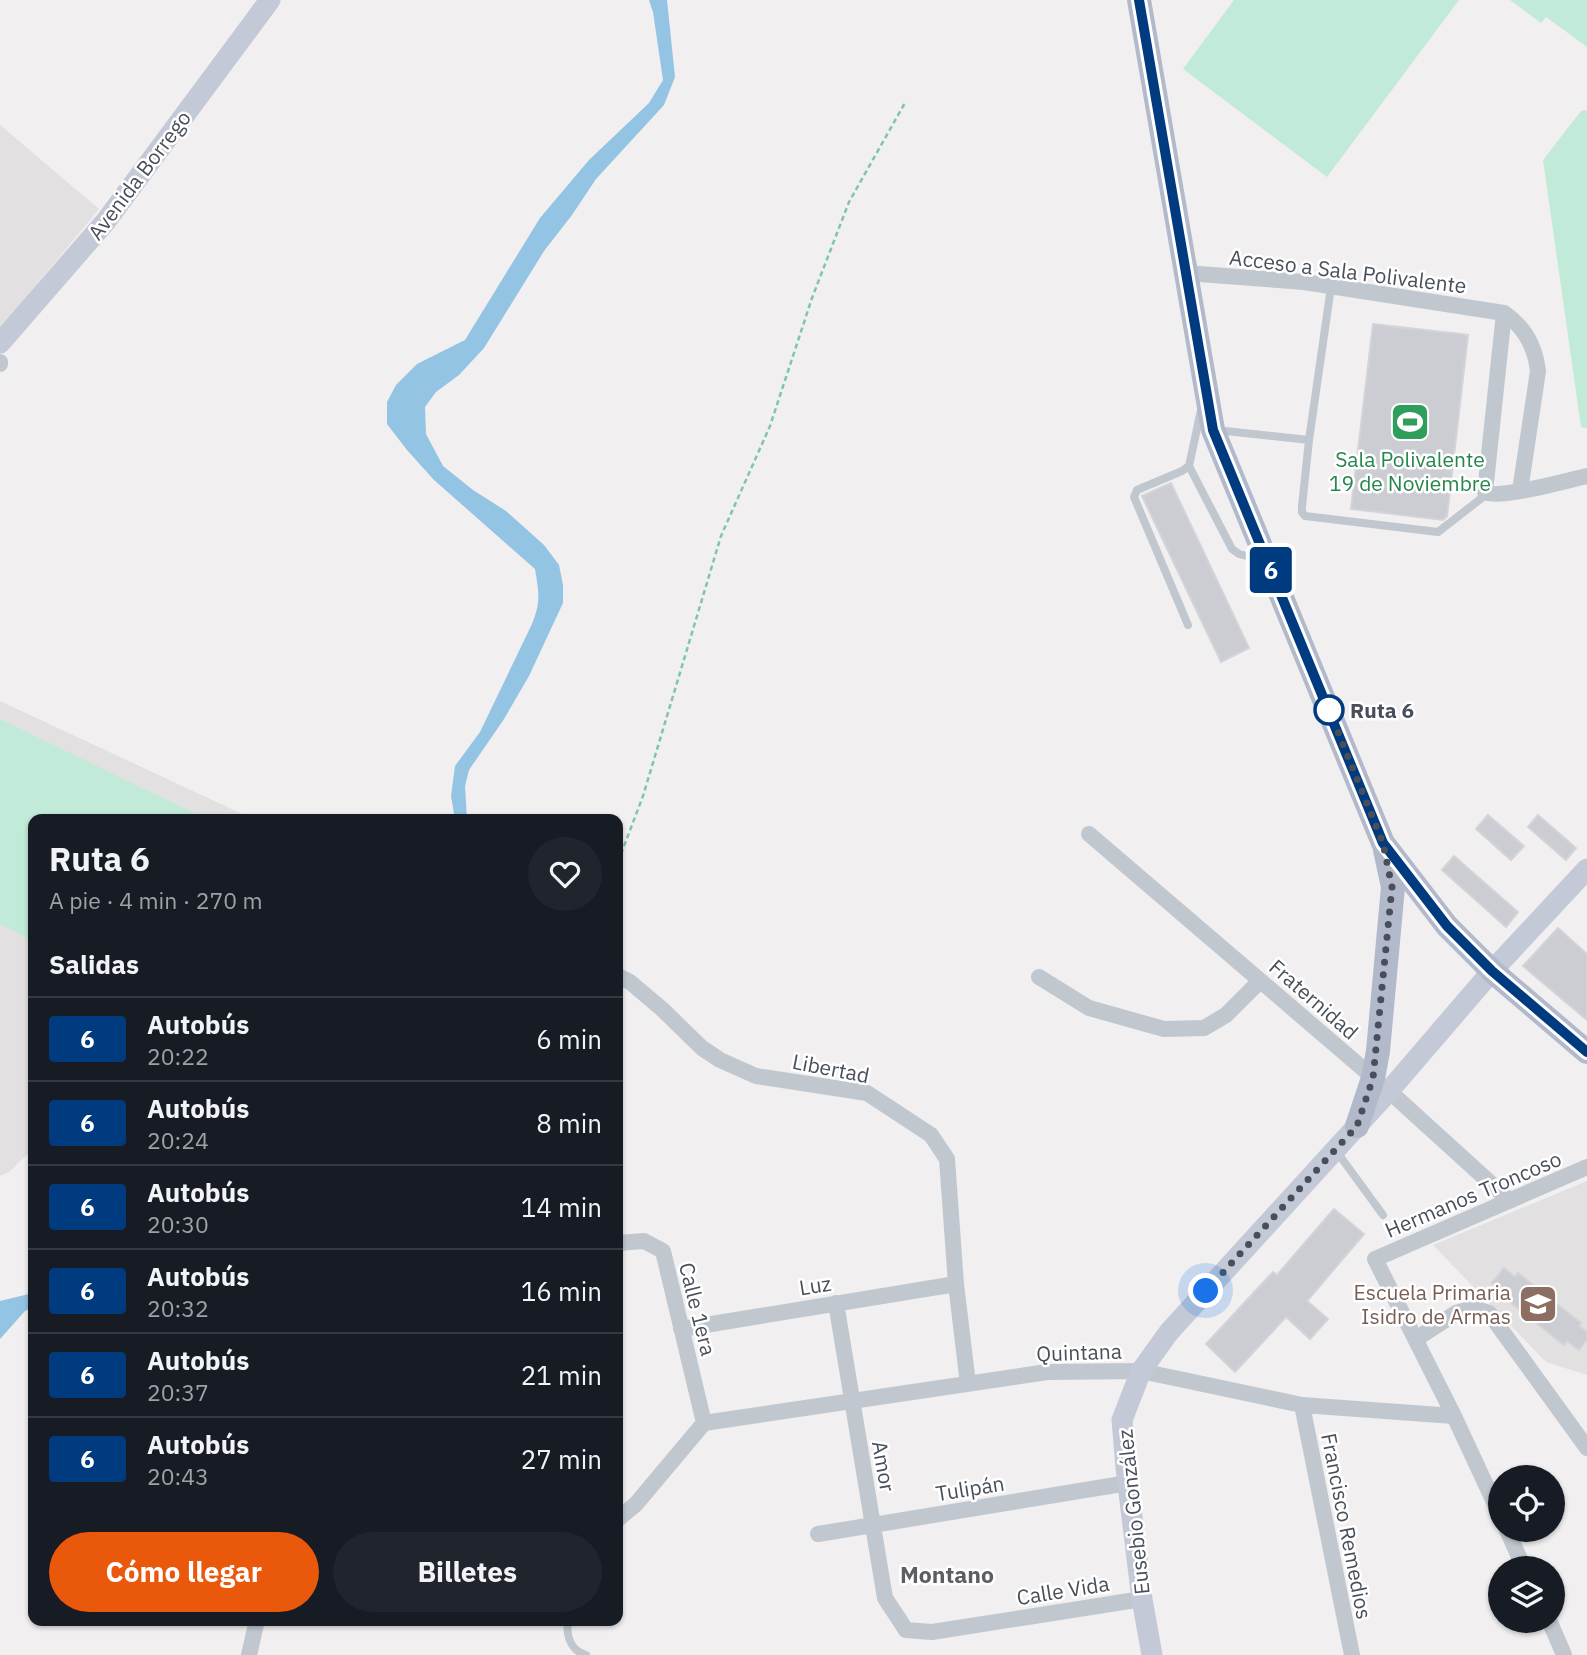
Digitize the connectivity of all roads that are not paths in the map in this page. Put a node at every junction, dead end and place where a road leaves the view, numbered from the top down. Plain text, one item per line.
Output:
1 (270, 0) edge
2 (1139, 0) edge
3 (1186, 273) junction
4 (1331, 286) junction
5 (1504, 313) junction
6 (0, 343) edge
7 (1206, 386) junction
8 (1213, 430) junction
9 (1309, 440) junction
10 (1189, 466) junction
11 (1587, 476) edge
12 (1520, 491) junction
13 (1487, 494) junction
14 (1268, 562) junction
15 (1188, 625) dead end
16 (1089, 834) dead end
17 (1383, 843) junction
18 (1587, 869) edge
19 (1492, 971) junction
20 (1039, 977) dead end
21 (623, 978) edge
22 (1260, 981) junction
23 (1587, 1052) edge
24 (1381, 1084) junction
25 (1357, 1126) joint
26 (1335, 1150) junction
27 (1587, 1167) edge
28 (1509, 1200) junction
29 (1383, 1215) dead end
30 (623, 1243) edge
31 (956, 1284) junction
32 (836, 1303) junction
33 (681, 1329) junction
34 (1416, 1339) junction
35 (1141, 1371) junction
36 (968, 1384) junction
37 (852, 1402) junction
38 (1302, 1405) junction
39 (1454, 1416) junction
40 (704, 1423) junction
41 (1587, 1448) edge
42 (1128, 1483) junction
43 (1488, 1489) edge
44 (623, 1514) edge
45 (872, 1525) junction
46 (818, 1534) dead end
47 (1142, 1599) junction
48 (256, 1626) edge
49 (567, 1626) edge
50 (906, 1630) joint
51 (1555, 1633) edge
52 (250, 1655) edge
53 (586, 1655) edge
54 (1152, 1655) edge
55 (1352, 1655) edge
56 (1564, 1655) edge

1 - 6 main road, Avenida Borrego
2 - 3 main road
3 - 4 street, Acceso a Sala Polivalente
3 - 7 main road
4 - 5 street, Acceso a Sala Polivalente
4 - 9 lane
5 - 12 street
5 - 13 street
7 - 8 main road
7 - 10 lane
8 - 9 lane
8 - 14 main road
9 - 13 lane
10 - 14 lane
10 - 15 lane
11 - 12 street
12 - 13 street
14 - 17 main road
16 - 22 street, Fraternidad
17 - 19 main road
17 - 24 main road
18 - 19 main road
19 - 23 main road
19 - 24 main road
20 - 22 street
21 - 31 street, Libertad
22 - 24 street, Fraternidad
24 - 25 main road
24 - 28 street, Fraternidad
25 - 26 main road, Eusebio González
26 - 29 lane
26 - 35 main road, Eusebio González
27 - 28 street, Hermanos Troncoso
28 - 34 street, Hermanos Troncoso
30 - 33 street, Calle 1era
31 - 32 street, Luz
31 - 36 street, Libertad
32 - 33 street, Luz
32 - 37 street, Amor
33 - 40 street, Calle 1era
34 - 39 street
34 - 41 street
35 - 36 street, Quintana
35 - 38 street, Quintana
35 - 42 main road, Eusebio González
36 - 37 street, Quintana
37 - 40 street, Quintana
37 - 45 street, Amor
38 - 39 street, Quintana
38 - 55 street, Francisco Remedios
39 - 43 street
40 - 44 street
42 - 45 street, Tulipán
42 - 47 main road, Eusebio González
45 - 46 street, Tulipán
45 - 50 street, Amor
47 - 50 street, Calle Vida
47 - 54 main road, Eusebio González
48 - 52 street
49 - 53 lane
51 - 56 street

